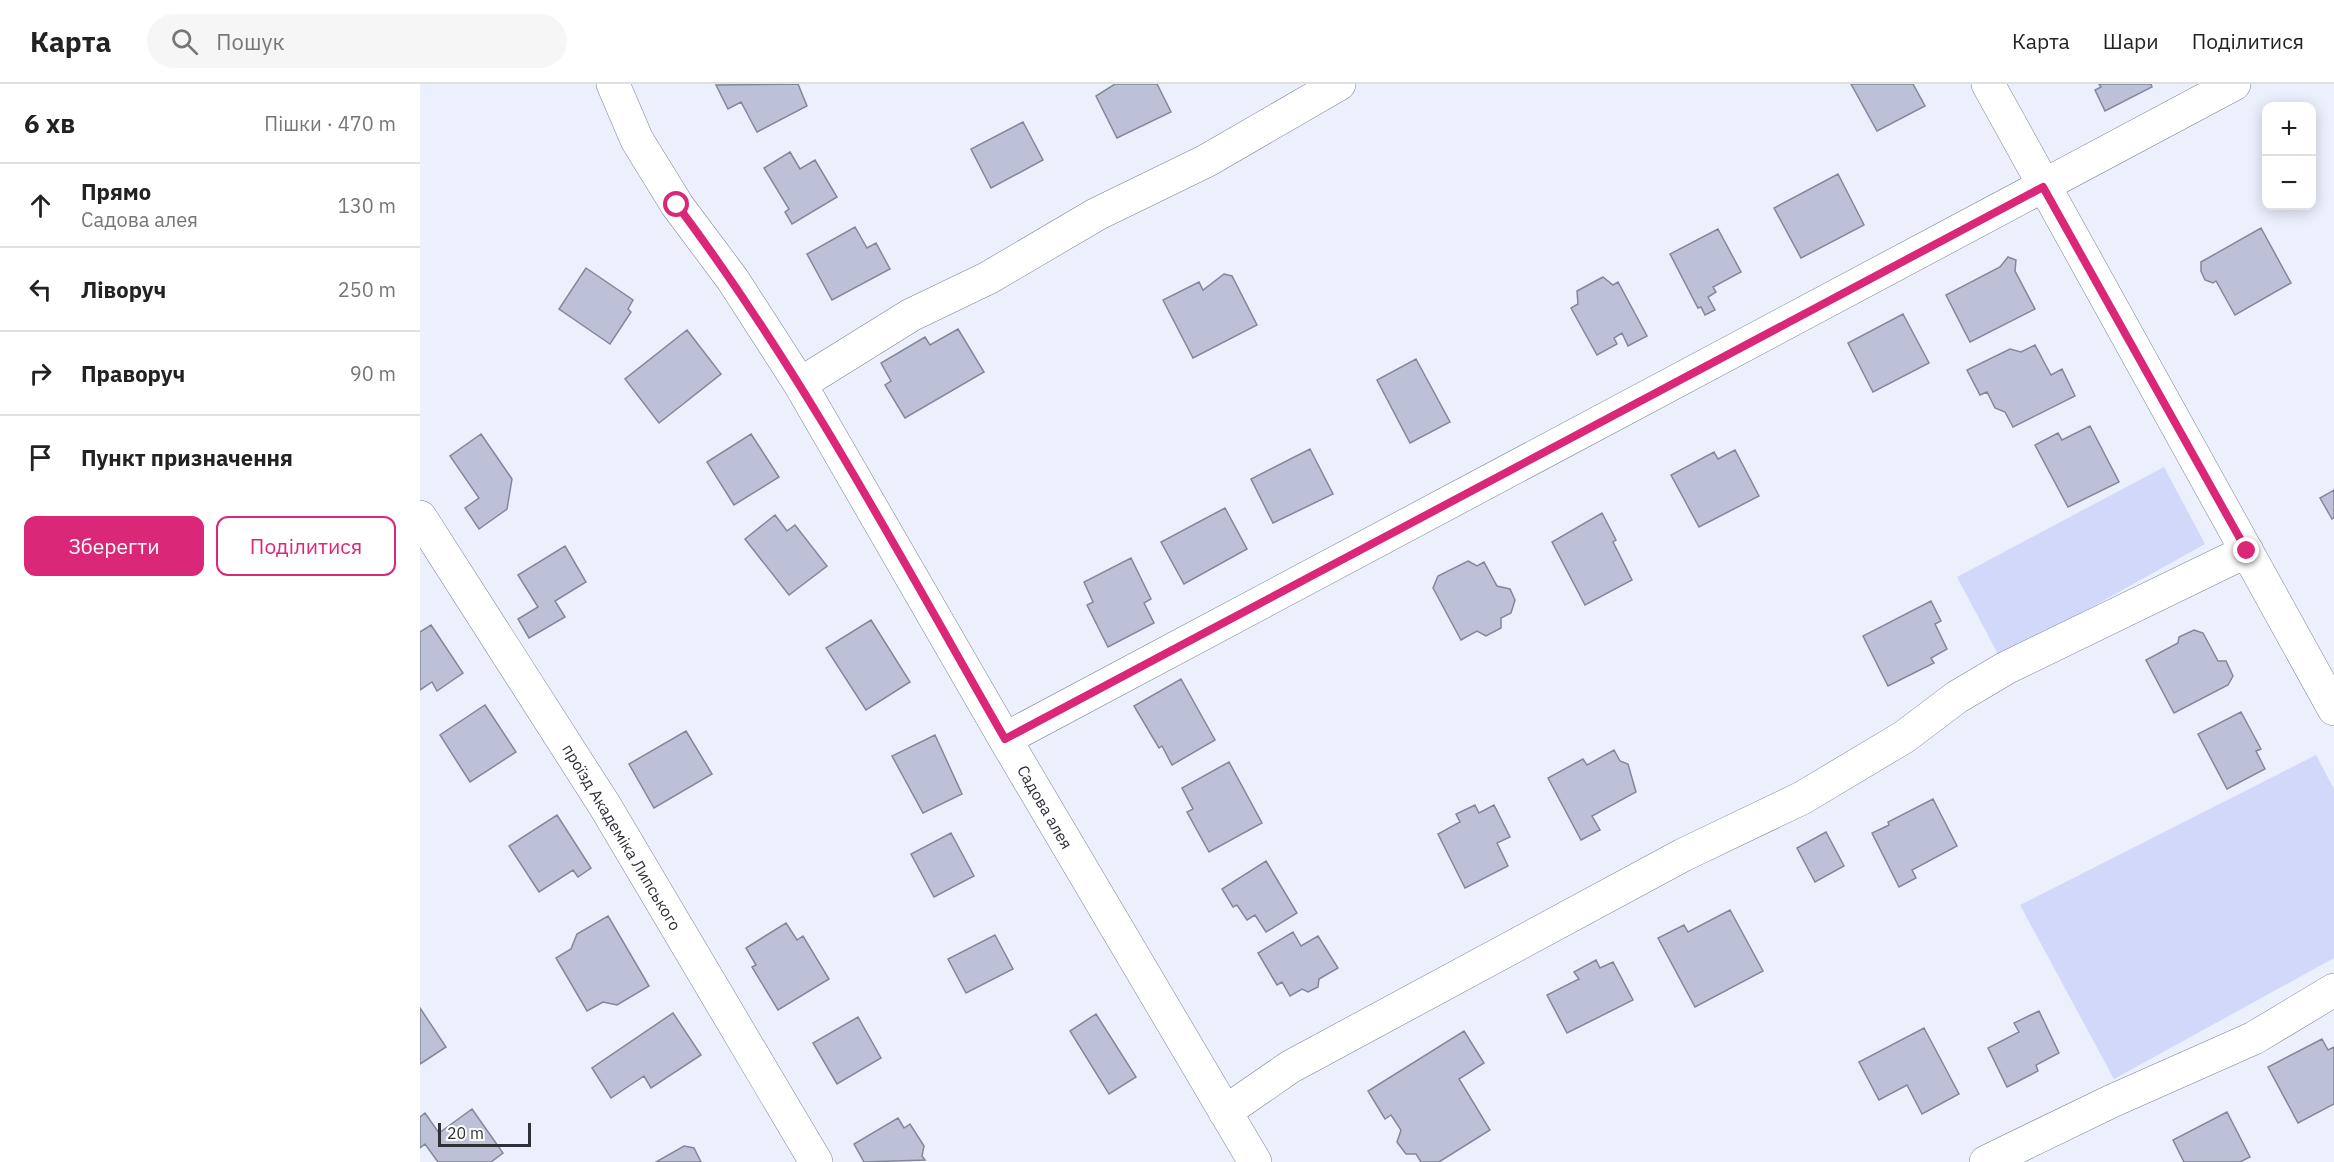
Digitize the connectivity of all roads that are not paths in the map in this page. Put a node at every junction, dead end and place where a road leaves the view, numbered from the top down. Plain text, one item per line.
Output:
1 (613, 84) edge
2 (1339, 84) edge
3 (1988, 84) edge
4 (2234, 84) edge
5 (2043, 187) junction
6 (800, 384) junction
7 (420, 518) edge
8 (2247, 551) junction
9 (2334, 709) edge
10 (1005, 739) junction
11 (2334, 990) edge
12 (1225, 1112) junction
13 (816, 1162) edge
14 (1255, 1162) edge
15 (1986, 1162) edge

1 - 6 street, Садова алея
2 - 6 street
3 - 5 street
4 - 5 street
5 - 8 street
5 - 10 street
6 - 10 street, Садова алея
7 - 13 street, проїзд Академіка Липського
8 - 9 street
8 - 12 street
10 - 12 street, Садова алея
11 - 15 street
12 - 14 street, Садова алея

